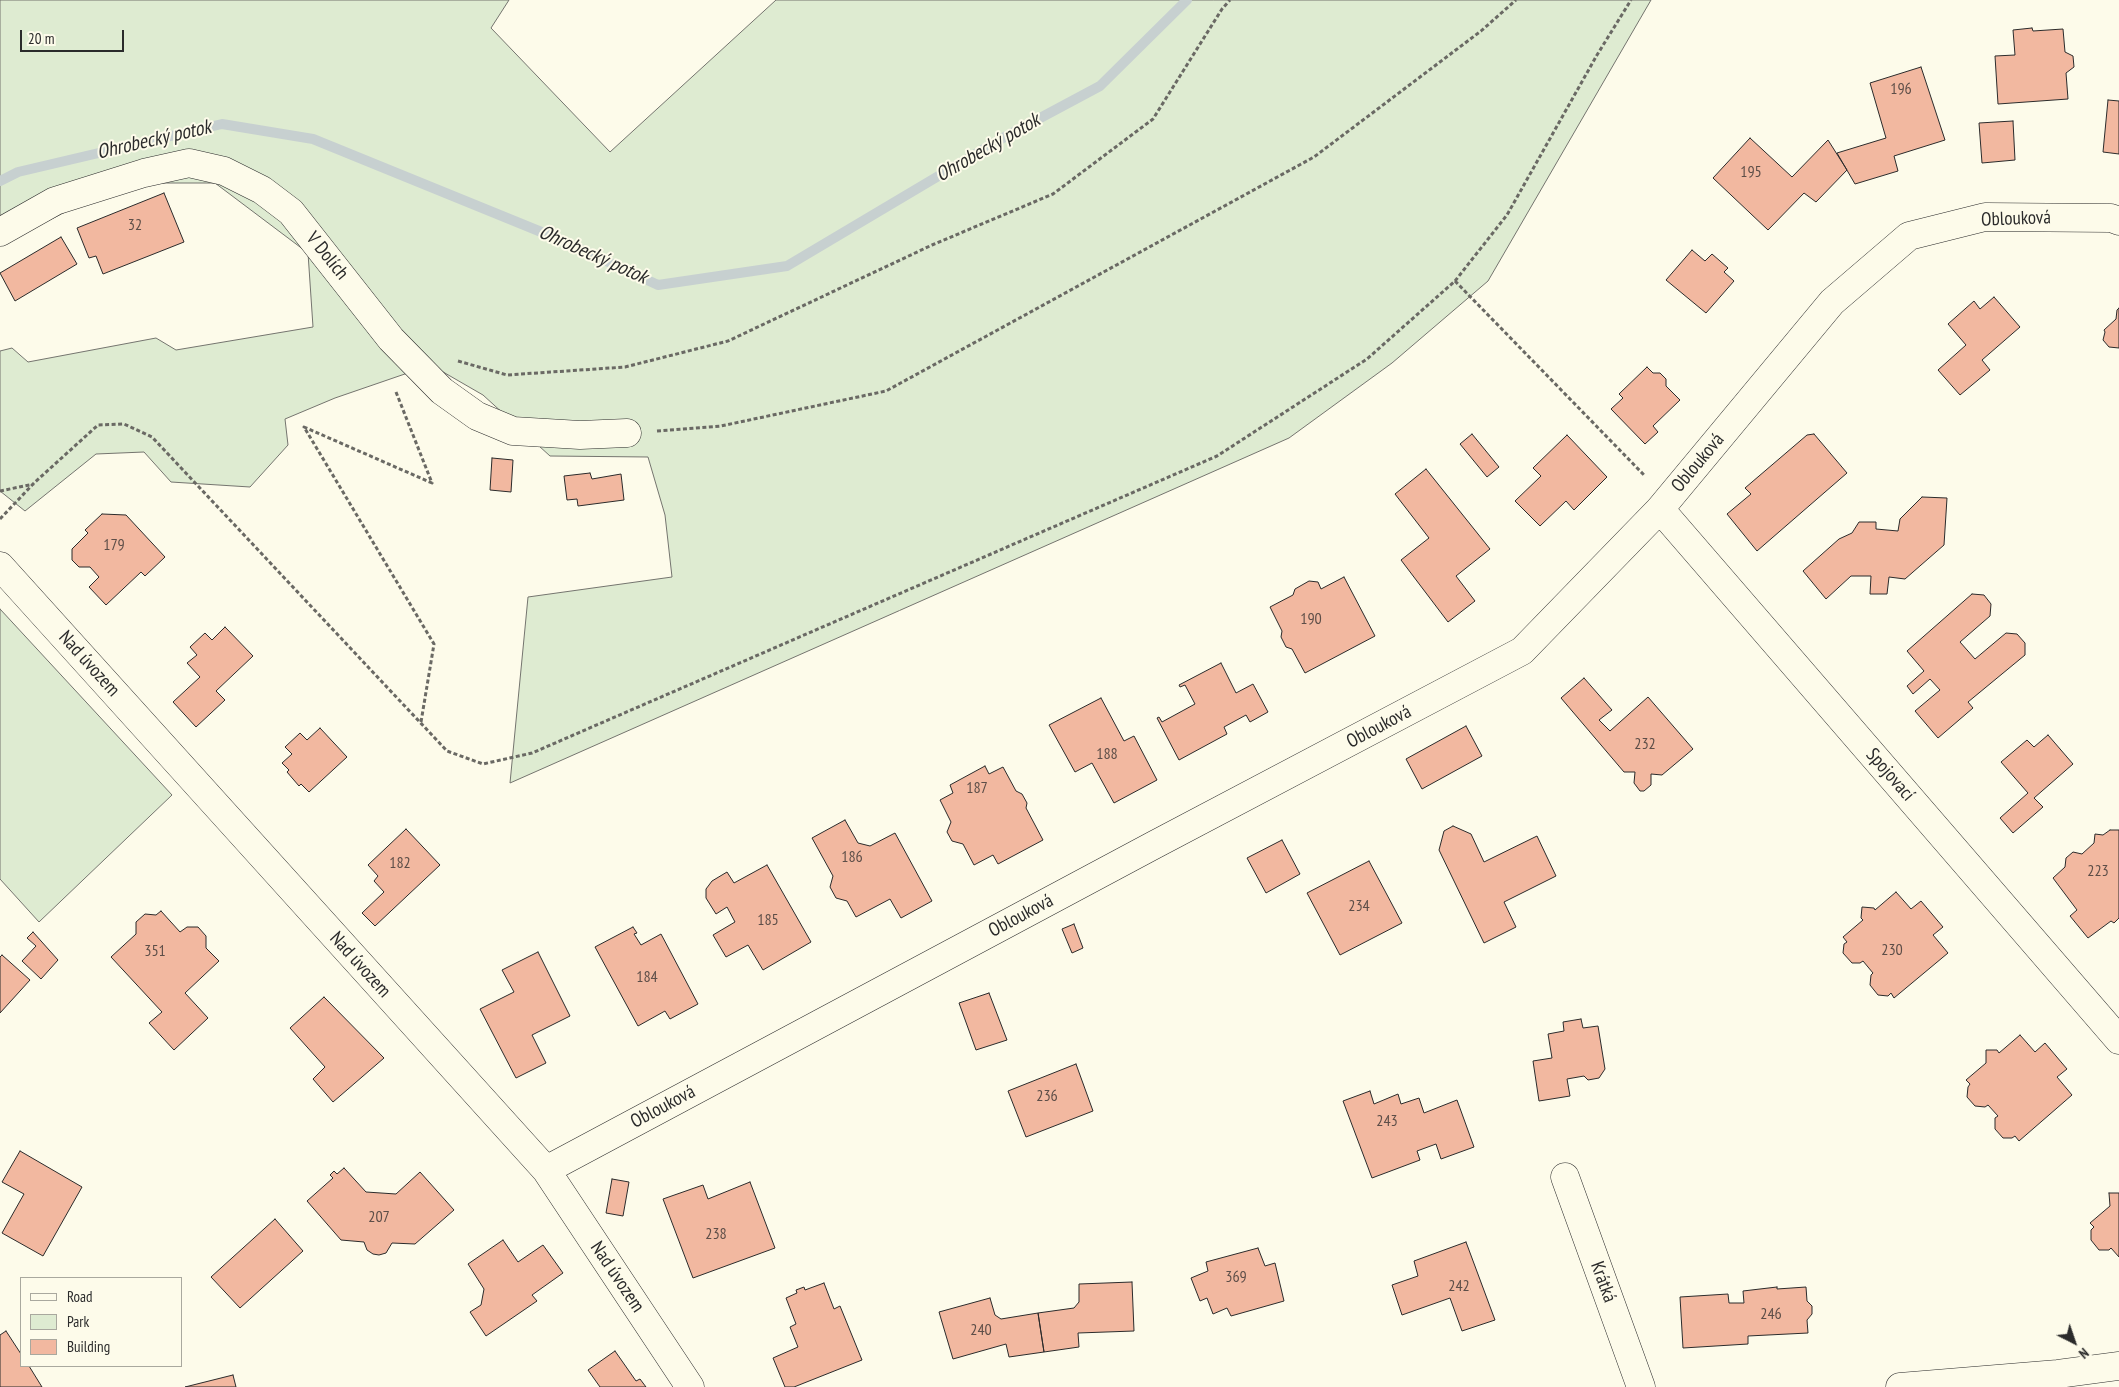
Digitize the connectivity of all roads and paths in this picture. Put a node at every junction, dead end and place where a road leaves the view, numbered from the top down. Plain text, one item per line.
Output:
1 (1230, 0) edge
2 (1516, 0) edge
3 (1631, 0) edge
4 (2119, 221) edge
5 (0, 232) edge
6 (1455, 281) junction
7 (452, 359) dead end
8 (394, 385) dead end
9 (627, 433) joint
10 (34, 484) junction
11 (0, 491) edge
12 (1664, 505) junction
13 (0, 519) edge
14 (0, 566) edge
15 (421, 722) junction
16 (2119, 1040) edge
17 (546, 1170) junction
18 (1565, 1177) dead end
19 (2119, 1366) edge
20 (690, 1387) edge
21 (1641, 1387) edge
22 (1900, 1387) edge

1 - 7 path
2 - 9 path
3 - 6 path
4 - 12 street, Oblouková
5 - 9 street, V Dolích
6 - 12 path
6 - 15 path
8 - 15 path
10 - 11 path
10 - 13 path
10 - 15 path
12 - 16 street, Spojovací
12 - 17 street, Oblouková
14 - 17 street, Nad úvozem
17 - 20 street, Nad úvozem
18 - 21 street, Krátká
19 - 22 street

